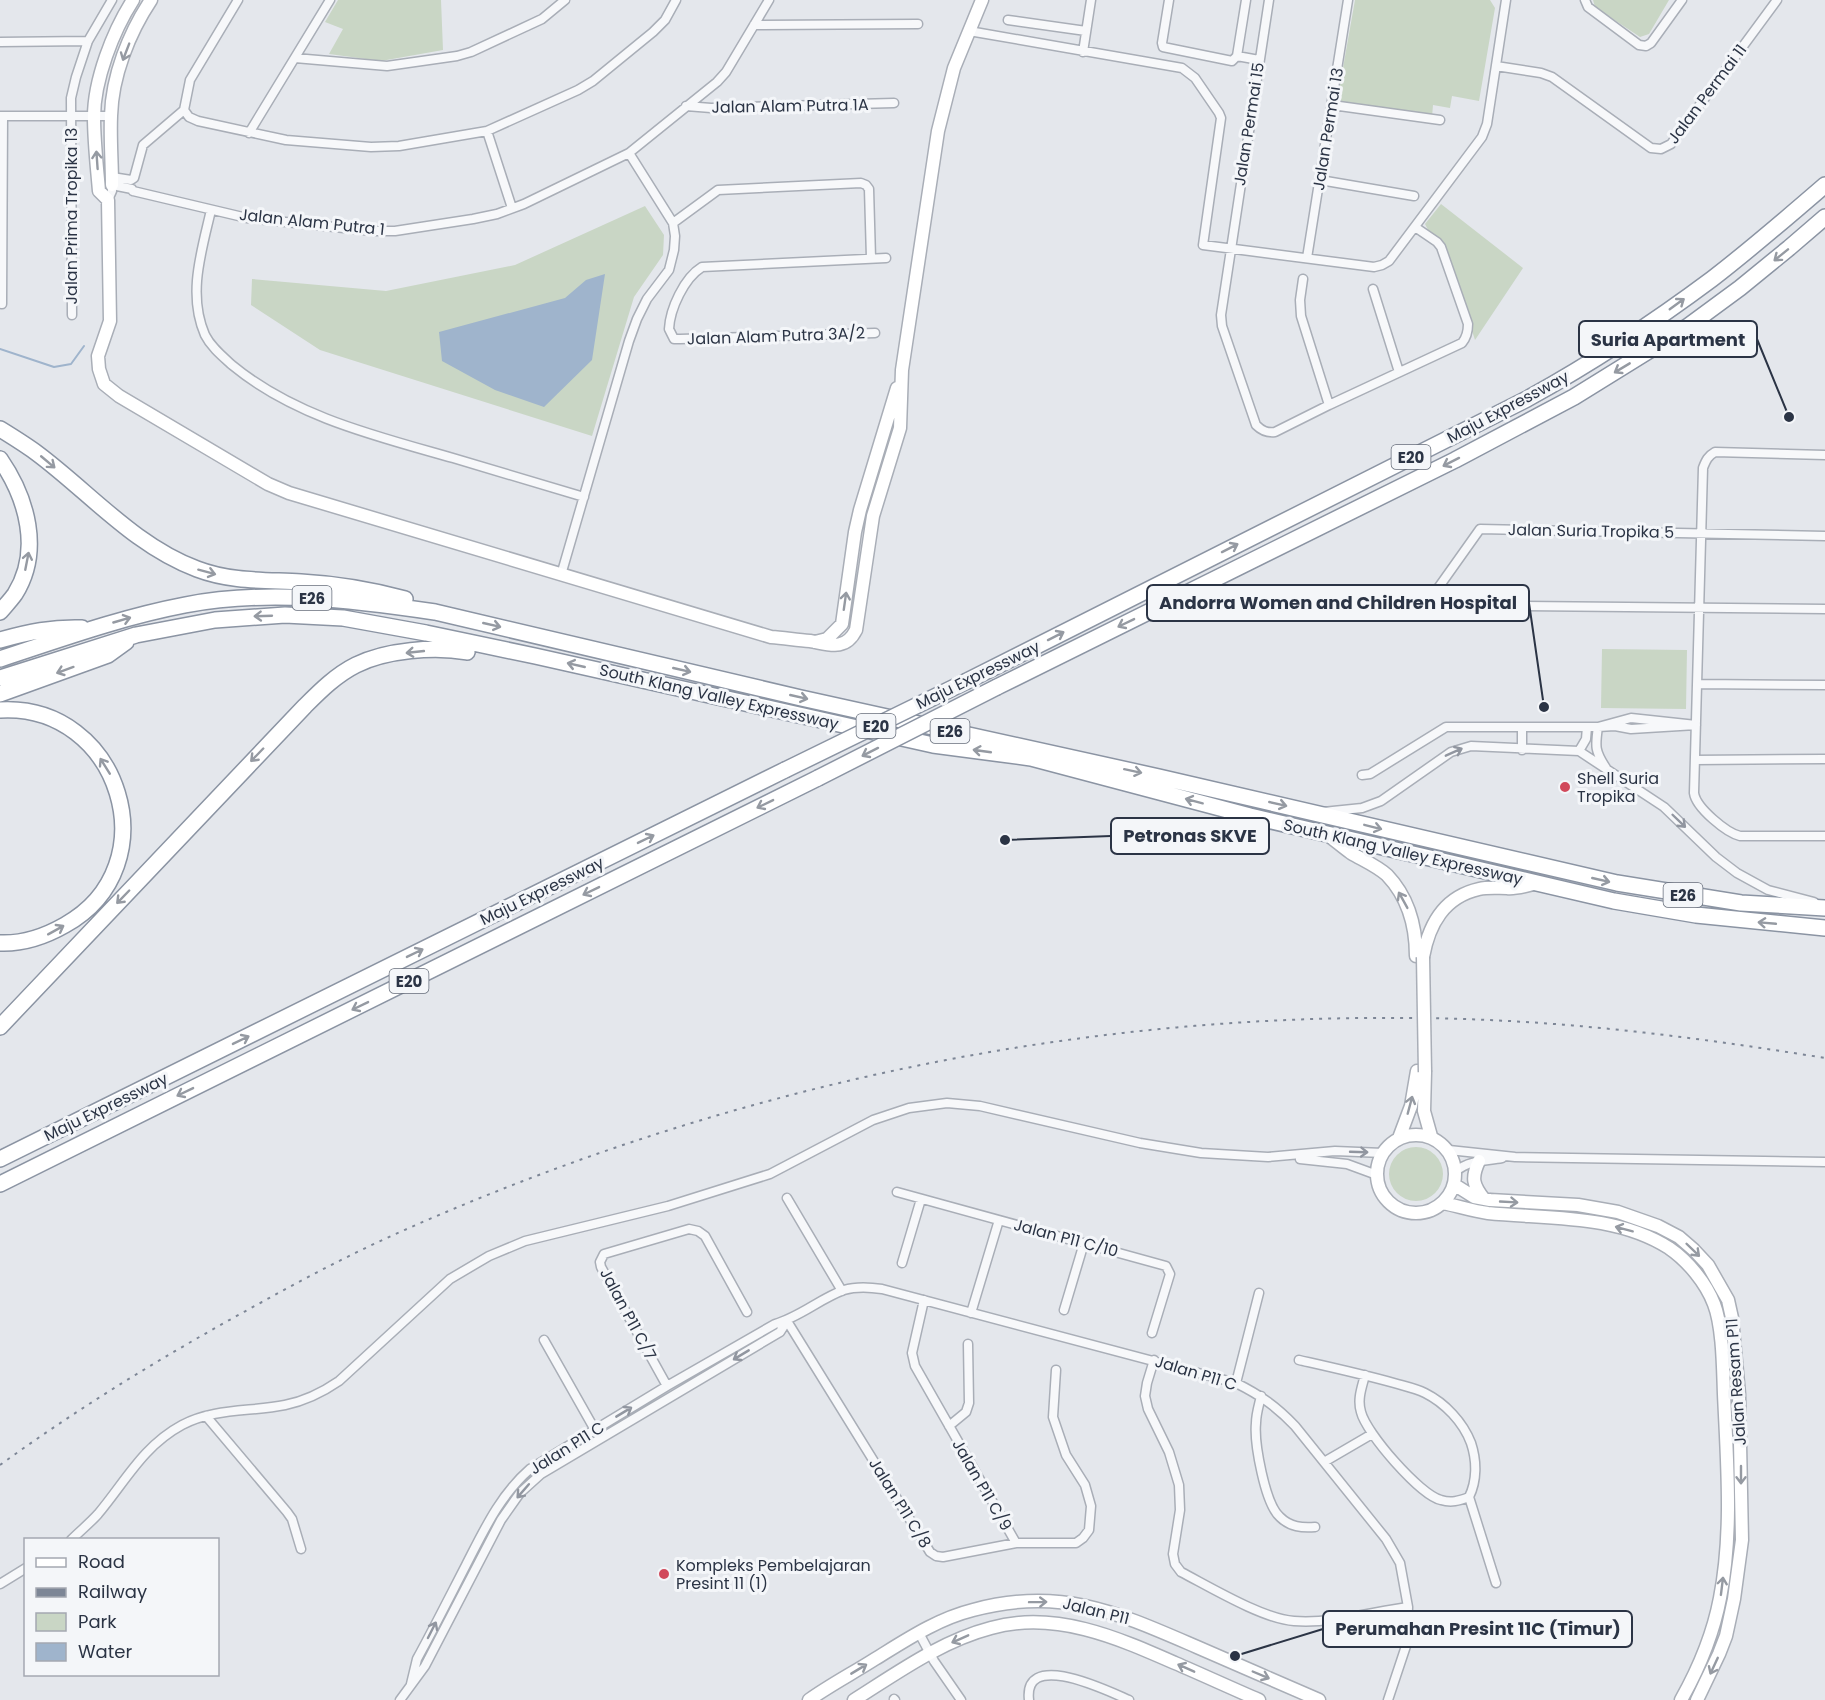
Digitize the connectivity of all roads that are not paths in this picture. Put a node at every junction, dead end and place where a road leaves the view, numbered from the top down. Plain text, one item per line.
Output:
1 (112, 0) edge
2 (133, 0) edge
3 (151, 0) edge
4 (238, 0) edge
5 (330, 0) edge
6 (565, 0) edge
7 (676, 0) edge
8 (768, 0) edge
9 (982, 0) edge
10 (1091, 0) edge
11 (1169, 0) edge
12 (1246, 0) edge
13 (1269, 0) edge
14 (1348, 0) edge
15 (1506, 0) edge
16 (1585, 0) edge
17 (1682, 0) edge
18 (1777, 0) edge
19 (1008, 20) dead end
20 (918, 24) dead end
21 (754, 25) junction
22 (969, 31) junction
23 (1086, 31) junction
24 (88, 41) junction
25 (0, 42) edge
26 (1083, 52) junction
27 (1237, 56) junction
28 (295, 58) junction
29 (1258, 60) junction
30 (1496, 66) junction
31 (894, 103) dead end
32 (1332, 105) junction
33 (686, 106) junction
34 (184, 110) junction
35 (2, 116) edge
36 (71, 116) junction
37 (94, 116) junction
38 (111, 116) junction
39 (1440, 120) dead end
40 (487, 131) junction
41 (249, 133) junction
42 (629, 153) junction
43 (1320, 180) junction
44 (1825, 185) edge
45 (111, 188) junction
46 (1414, 196) dead end
47 (512, 208) junction
48 (211, 210) junction
49 (1825, 217) edge
50 (673, 223) junction
51 (1415, 227) junction
52 (1230, 249) junction
53 (871, 258) junction
54 (886, 258) dead end
55 (1307, 258) junction
56 (1303, 279) dead end
57 (1373, 289) dead end
58 (2, 304) dead end
59 (72, 315) dead end
60 (875, 333) dead end
61 (902, 370) junction
62 (1399, 372) junction
63 (1329, 405) junction
64 (900, 418) junction
65 (0, 429) edge
66 (883, 434) junction
67 (1825, 454) edge
68 (0, 459) edge
69 (887, 474) junction
70 (584, 496) junction
71 (1702, 534) junction
72 (1825, 536) edge
73 (867, 552) junction
74 (851, 563) junction
75 (561, 575) junction
76 (1700, 608) junction
77 (1825, 609) edge
78 (0, 612) edge
79 (435, 612) junction
80 (95, 628) junction
81 (136, 635) junction
82 (0, 640) edge
83 (814, 642) junction
84 (535, 656) junction
85 (0, 659) edge
86 (0, 678) edge
87 (1697, 684) junction
88 (1825, 685) edge
89 (0, 694) edge
90 (0, 710) edge
91 (1696, 725) junction
92 (1522, 727) junction
93 (1587, 727) junction
94 (1598, 727) junction
95 (1522, 750) junction
96 (1579, 751) junction
97 (1695, 759) junction
98 (1825, 759) edge
99 (1608, 771) junction
100 (1362, 775) dead end
101 (1316, 813) junction
102 (1328, 835) junction
103 (1825, 836) edge
104 (1538, 883) junction
105 (1825, 908) edge
106 (1825, 927) edge
107 (0, 943) edge
108 (1420, 956) junction
109 (0, 1027) edge
110 (1421, 1072) junction
111 (1431, 1136) junction
112 (1399, 1138) junction
113 (1449, 1150) junction
114 (1383, 1153) junction
115 (1284, 1157) junction
116 (1515, 1157) junction
117 (0, 1159) edge
118 (1479, 1161) junction
119 (1825, 1162) edge
120 (1456, 1171) junction
121 (1377, 1174) junction
122 (0, 1184) edge
123 (1455, 1185) junction
124 (897, 1192) dead end
125 (788, 1198) dead end
126 (921, 1199) junction
127 (1485, 1199) junction
128 (1443, 1203) junction
129 (999, 1220) junction
130 (1084, 1243) junction
131 (902, 1263) dead end
132 (842, 1291) junction
133 (1259, 1293) dead end
134 (924, 1300) junction
135 (1064, 1310) dead end
136 (747, 1312) dead end
137 (971, 1313) junction
138 (787, 1321) junction
139 (1152, 1333) dead end
140 (544, 1340) dead end
141 (968, 1344) dead end
142 (1155, 1360) junction
143 (1299, 1360) dead end
144 (1056, 1370) dead end
145 (1365, 1375) junction
146 (1236, 1383) junction
147 (667, 1386) junction
148 (1261, 1396) junction
149 (206, 1416) junction
150 (949, 1426) junction
151 (595, 1430) junction
152 (1372, 1434) junction
153 (1324, 1462) junction
154 (1469, 1497) junction
155 (1315, 1527) dead end
156 (72, 1538) edge
157 (1016, 1544) junction
158 (301, 1549) dead end
159 (24, 1570) edge
160 (1496, 1583) dead end
161 (0, 1584) edge
162 (1408, 1606) junction
163 (919, 1633) junction
164 (930, 1653) junction
165 (411, 1684) junction
166 (400, 1700) edge
167 (809, 1700) edge
168 (854, 1700) edge
169 (961, 1700) edge
170 (1029, 1700) edge
171 (1129, 1700) edge
172 (1259, 1700) edge
173 (1319, 1700) edge
174 (1389, 1700) edge
175 (1681, 1700) edge
176 (1697, 1700) edge

1 - 24 street, Jalan Prima Tropika 13
2 - 37 main road
3 -> 38 main road
4 - 34 street
5 - 28 street
6 - 28 street
7 - 40 street
8 - 21 street, Jalan Alam Putra 1
9 - 22 main road
10 - 23 street
11 - 27 street
12 - 27 street
13 - 29 street, Jalan Permai 15
14 - 32 street, Jalan Permai 13
15 - 30 street
16 - 17 street
18 - 30 street, Jalan Permai 11
19 - 23 street
20 - 21 street
21 - 33 street, Jalan Alam Putra 1
22 - 26 street
22 - 61 main road
23 - 26 street
24 - 25 street
24 - 36 street, Jalan Prima Tropika 13
26 - 52 street
27 - 29 street
28 - 41 street
29 - 52 street, Jalan Permai 15
30 - 51 street
31 - 33 street, Jalan Alam Putra 1A
32 - 39 street
32 - 43 street, Jalan Permai 13
33 - 42 street, Jalan Alam Putra 1
34 - 41 street
34 - 45 street
35 - 36 street
35 - 58 street
36 - 37 street
36 - 59 street, Jalan Prima Tropika 13
37 - 38 street
45 -> 37 main road
38 - 45 main road
40 - 41 street
40 - 47 street
42 - 47 street, Jalan Alam Putra 1
42 - 50 street
43 - 46 street
43 - 55 street, Jalan Permai 13
117 -> 44 highway, Maju Expressway / E20, bridge
45 - 48 street, Jalan Alam Putra 1
45 - 75 main road
47 - 48 street, Jalan Alam Putra 1
48 - 70 street
49 -> 122 highway, Maju Expressway / E20, bridge
50 - 53 street
50 - 70 street
51 - 55 street
51 - 62 street
52 - 55 street
52 - 63 street, Jalan Permai 15
53 - 54 street
53 - 60 street, Jalan Alam Putra 3A/2
56 - 63 street
57 - 62 street
61 - 64 main road
61 - 66 main road
62 - 63 street
64 - 66 main road
64 - 69 main road
65 -> 79 highway
66 - 69 main road
66 - 74 main road
67 - 71 street
78 -> 68 highway
69 - 73 main road
70 - 75 street
71 - 72 street, Jalan Suria Tropika 5
71 - 76 street
71 - 76 street, Jalan Suria Tropika 5
73 - 74 main road
73 - 83 main road
83 -> 74 main road
75 - 83 main road
76 - 77 street
76 - 87 street
80 -> 79 highway, South Klang Valley Expressway / E26
79 -> 101 highway, South Klang Valley Expressway / E26
80 - 82 highway
80 - 85 highway, South Klang Valley Expressway / E26
84 -> 81 highway, South Klang Valley Expressway / E26
81 - 86 highway, South Klang Valley Expressway / E26
81 -> 89 highway
102 -> 84 highway, South Klang Valley Expressway / E26
84 -> 109 highway
87 - 88 street
87 - 91 street
107 -> 90 highway
91 - 94 street
91 - 97 street
92 - 93 street
92 - 95 street
92 - 100 street
93 - 94 street
93 - 96 street
94 - 99 street
95 - 96 street
101 -> 95 street
96 - 99 street
97 - 98 street
97 - 103 street
99 -> 105 street
101 -> 105 highway, South Klang Valley Expressway / E26
102 - 104 highway, South Klang Valley Expressway / E26
108 -> 102 main road
106 -> 104 highway, South Klang Valley Expressway / E26
104 - 108 main road
108 - 110 main road
110 - 111 main road
112 -> 110 main road
111 - 112 main road
111 - 113 main road
112 - 114 main road
113 - 116 street
113 - 120 main road
115 -> 114 street
114 - 121 main road
115 - 121 street
115 - 149 street
116 - 118 street
116 - 119 street
118 - 120 street
118 - 127 main road
120 - 123 main road
121 - 128 main road
123 - 127 main road, Jalan Resam P11
123 - 128 main road
124 - 126 street, Jalan P11 C/10
125 - 132 street
126 - 129 street, Jalan P11 C/10
126 - 131 street
127 -> 176 main road, Jalan Resam P11
175 -> 128 main road, Jalan Resam P11
129 - 130 street, Jalan P11 C/10
129 - 137 street
130 - 135 street
130 - 139 street, Jalan P11 C/10
132 - 134 street, Jalan P11 C
132 - 138 street, Jalan P11 C
133 - 146 street
134 - 137 street, Jalan P11 C
134 - 150 street, Jalan P11 C/9
136 - 147 street, Jalan P11 C/7
137 - 142 street, Jalan P11 C
138 - 147 street, Jalan P11 C
138 - 157 street, Jalan P11 C/8
138 -> 165 street, Jalan P11 C
140 - 151 street
141 - 150 street, Jalan P11 C/9
142 - 146 street, Jalan P11 C
142 - 162 street
143 - 145 street
144 - 157 street, Jalan P11 C/8
145 - 152 street
145 - 154 street
146 - 148 street, Jalan P11 C
151 -> 147 street, Jalan P11 C
148 - 153 street, Jalan P11 C
148 - 155 street
149 - 156 street
149 - 158 street
150 - 157 street, Jalan P11 C/9
165 -> 151 street, Jalan P11 C
152 - 153 street
152 - 154 street
153 - 162 street, Jalan P11 C
154 - 160 street
159 - 161 street
162 - 174 street, Jalan P11 C
163 - 164 street
167 -> 163 main road, Jalan P11
163 -> 173 main road, Jalan P11
164 - 168 main road, Jalan P11
164 - 169 street
172 -> 164 main road, Jalan P11
165 - 166 street, Jalan P11 C
170 - 171 street

